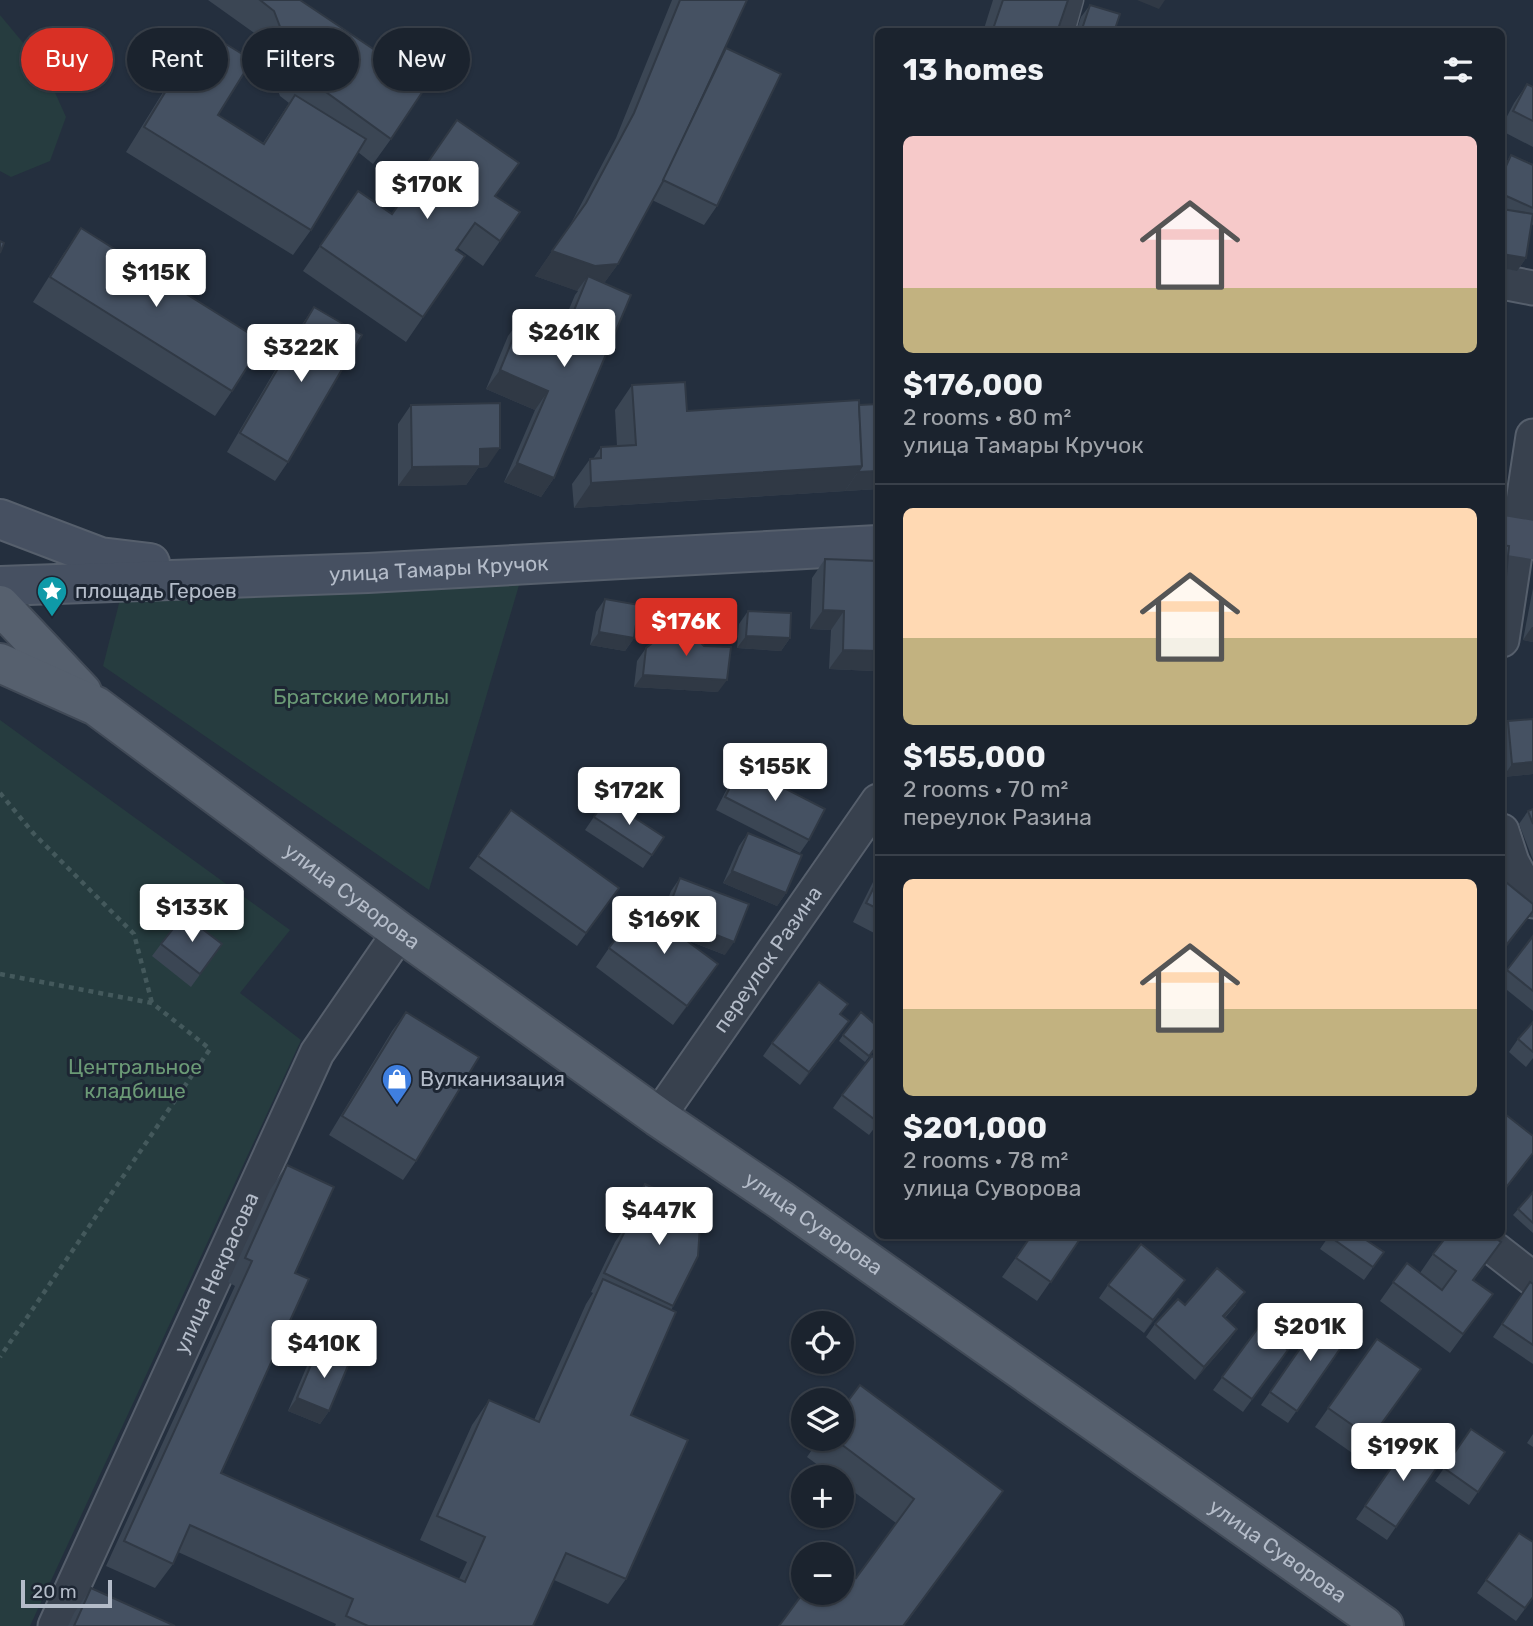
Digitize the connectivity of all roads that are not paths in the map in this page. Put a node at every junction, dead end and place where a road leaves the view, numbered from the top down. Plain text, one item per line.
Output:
1 (1074, 0) edge
2 (1066, 28) edge
3 (1505, 283) edge
4 (1533, 288) edge
5 (1533, 436) edge
6 (0, 519) edge
7 (1518, 537) edge
8 (875, 545) edge
9 (256, 577) junction
10 (0, 586) edge
11 (0, 605) edge
12 (1505, 621) edge
13 (0, 663) edge
14 (96, 706) junction
15 (875, 805) edge
16 (1505, 840) edge
17 (1533, 901) edge
18 (400, 932) junction
19 (658, 1117) junction
20 (1482, 1239) edge
21 (1533, 1279) edge
22 (55, 1626) edge
23 (1384, 1626) edge

1 - 2 lane
3 - 4 street
5 - 7 street
6 - 9 street
7 - 12 street
8 - 9 street, улица Тамары Кручок
9 - 10 street, улица Тамары Кручок
11 - 14 main road
13 - 14 main road, улица Суворова
14 - 18 main road, улица Суворова
15 - 19 street, переулок Разина
16 - 17 street
18 - 19 main road, улица Суворова
18 - 22 street, улица Некрасова
19 - 23 main road, улица Суворова
20 - 21 street

